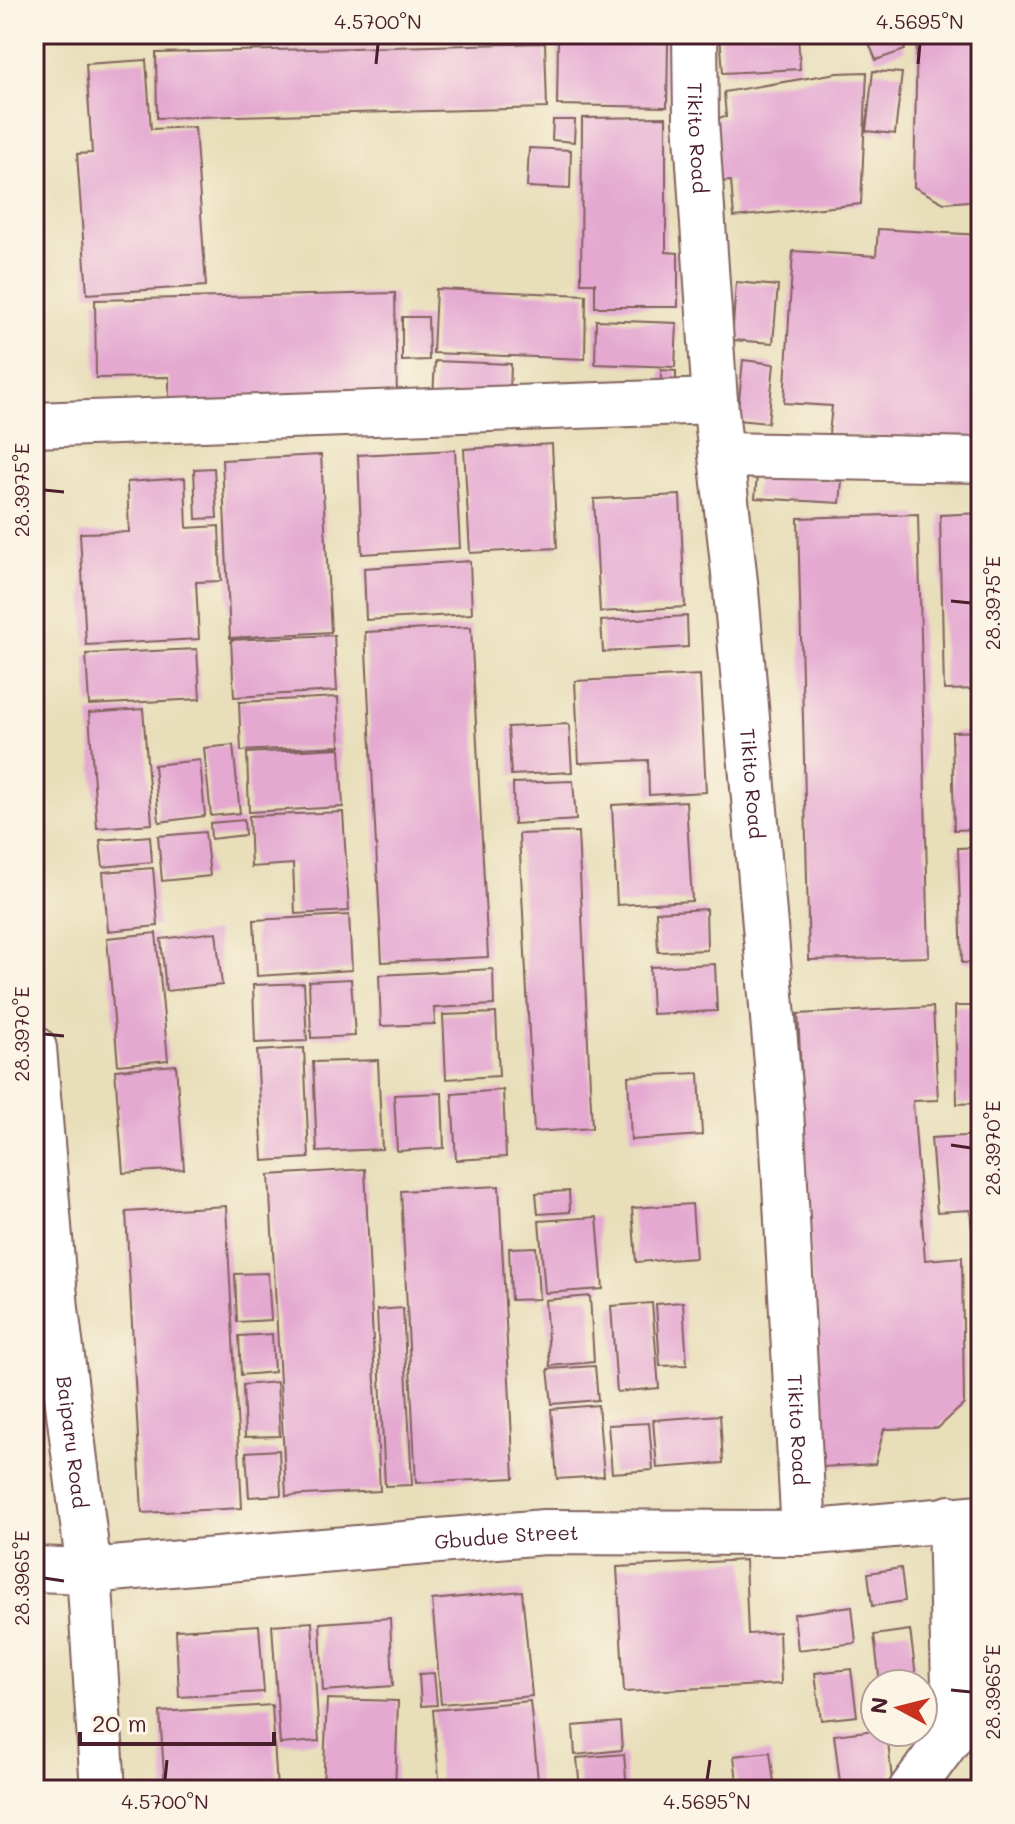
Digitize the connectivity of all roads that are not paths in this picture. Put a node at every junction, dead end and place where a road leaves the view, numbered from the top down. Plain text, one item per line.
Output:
1 (695, 34) edge
2 (715, 401) junction
3 (34, 425) edge
4 (722, 455) junction
5 (981, 460) edge
6 (34, 1048) edge
7 (965, 1518) edge
8 (804, 1533) junction
9 (34, 1569) edge
10 (89, 1571) junction
11 (103, 1790) edge
12 (911, 1790) edge

1 - 2 street, Tikito Road
2 - 3 street
2 - 4 street, Tikito Road
4 - 5 street
4 - 8 street, Tikito Road
6 - 10 street, Baiparu Road
7 - 8 street, Gbudue Street
7 - 12 street
8 - 10 street, Gbudue Street
9 - 10 street, Gbudue Street
10 - 11 street, Baiparu Road

